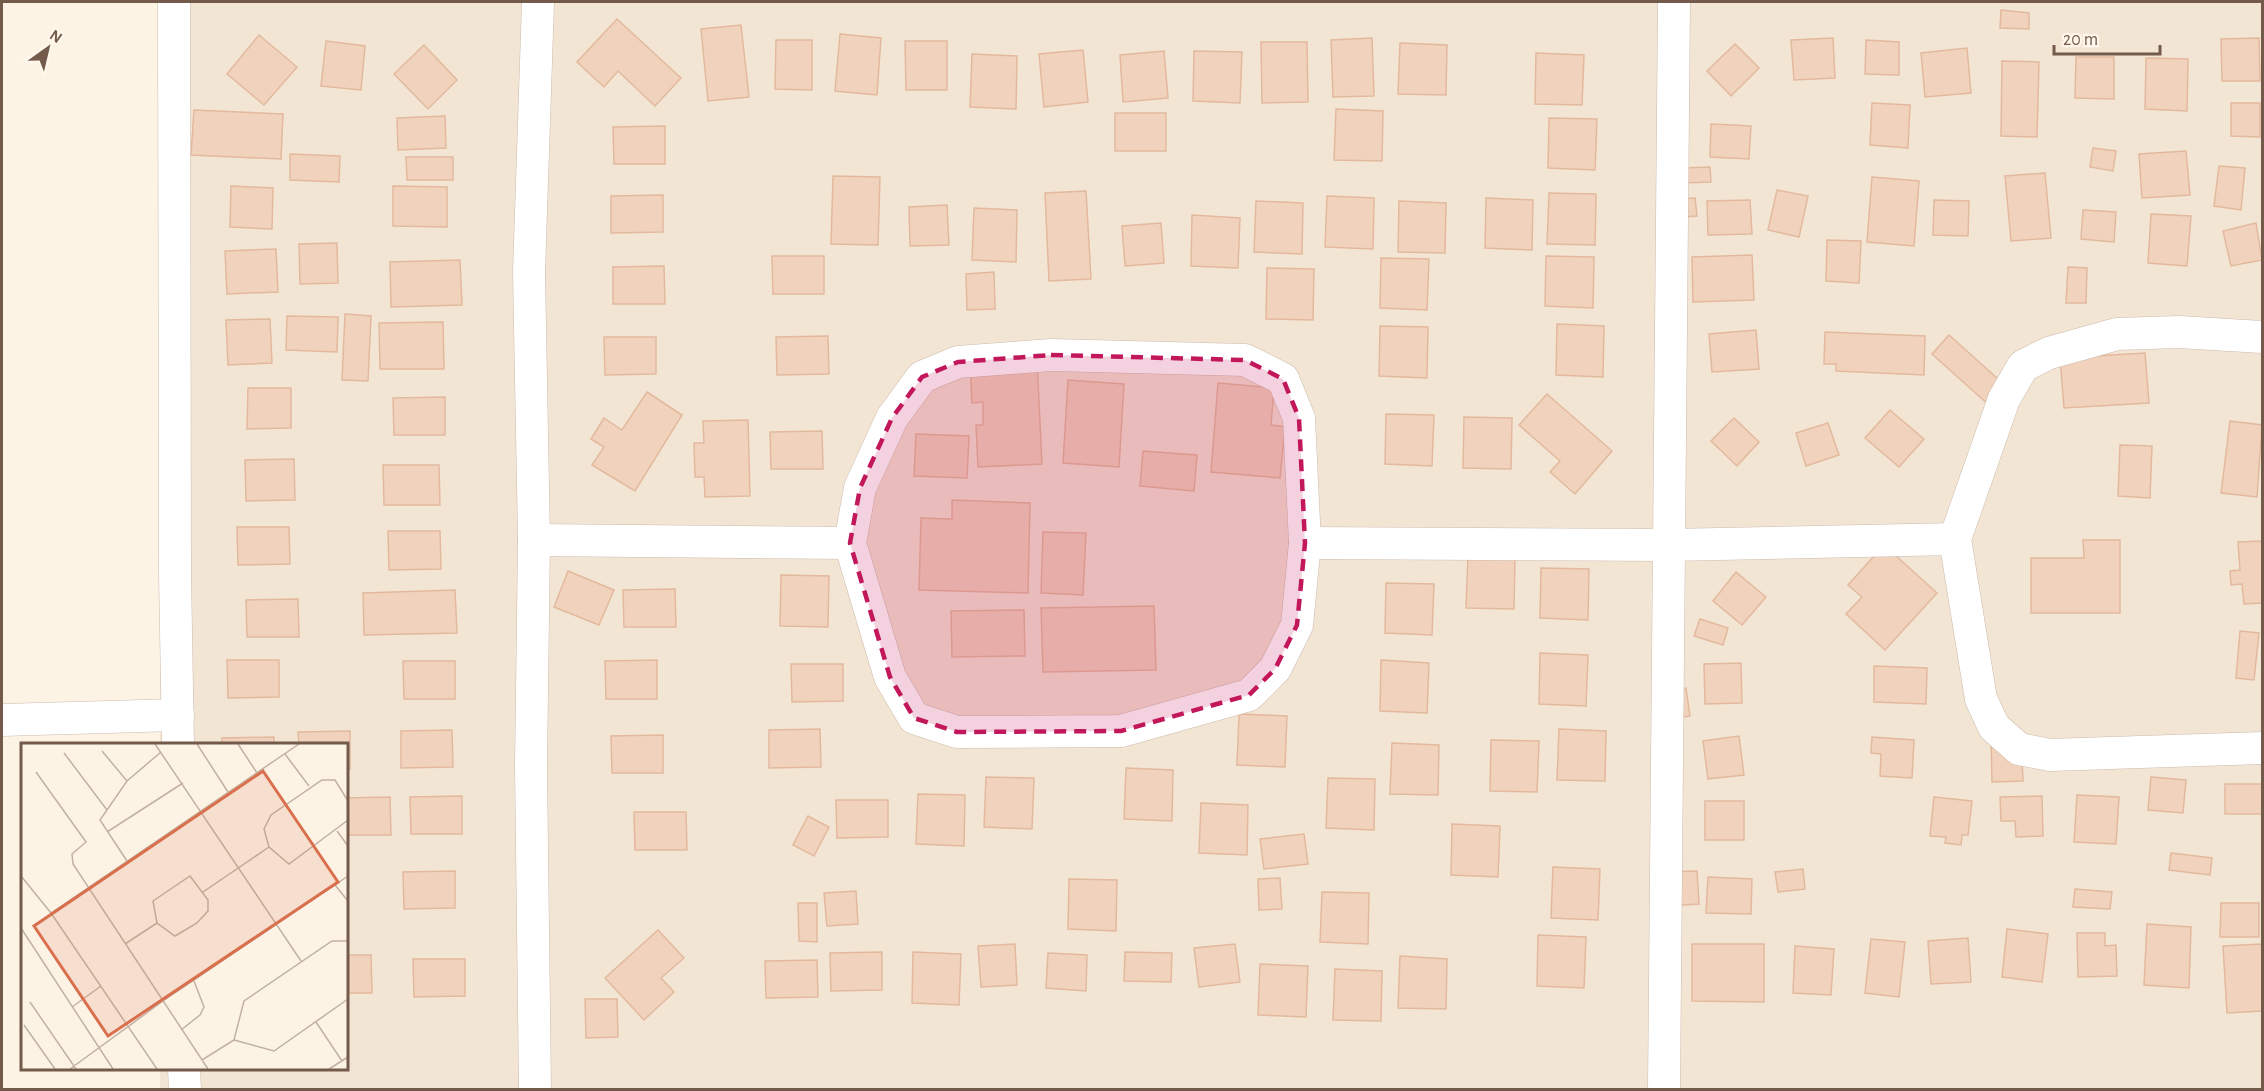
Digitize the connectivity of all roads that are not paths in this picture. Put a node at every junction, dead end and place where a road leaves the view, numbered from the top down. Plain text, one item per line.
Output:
1 (174, 2) edge
2 (538, 2) edge
3 (1674, 2) edge
4 (2262, 337) edge
5 (1955, 539) junction
6 (534, 540) junction
7 (850, 543) junction
8 (1305, 543) junction
9 (1670, 545) junction
10 (2, 720) edge
11 (178, 730) edge
12 (2262, 748) edge
13 (184, 1070) edge
14 (185, 1089) edge
15 (535, 1089) edge
16 (1664, 1089) edge

1 - 11 street
2 - 6 street
3 - 9 street
4 - 5 street
5 - 9 street
5 - 12 street
6 - 7 street
6 - 15 street
7 - 8 street
7 - 8 street
8 - 9 street
9 - 16 street
10 - 11 street
13 - 14 street

